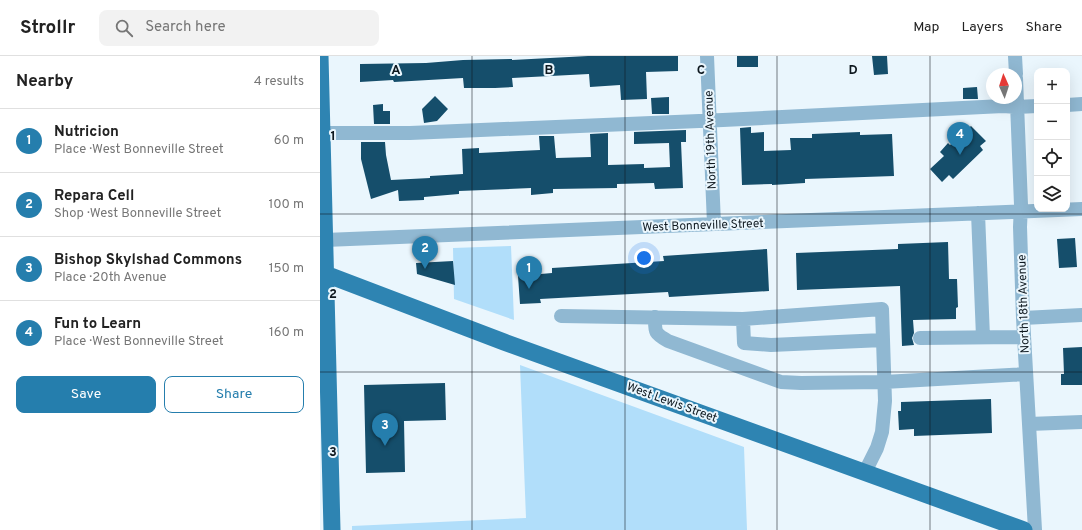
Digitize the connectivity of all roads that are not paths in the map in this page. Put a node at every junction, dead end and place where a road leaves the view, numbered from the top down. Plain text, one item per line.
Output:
1 (320, 56) edge
2 (707, 56) edge
3 (1015, 56) edge
4 (1016, 68) edge
5 (1017, 104) edge
6 (1082, 104) edge
7 (1070, 105) edge
8 (1034, 106) edge
9 (1017, 107) junction
10 (709, 120) junction
11 (322, 133) junction
12 (1082, 209) edge
13 (1020, 212) junction
14 (978, 213) junction
15 (714, 224) junction
16 (325, 240) junction
17 (323, 273) edge
18 (1082, 315) edge
19 (561, 316) dead end
20 (655, 317) junction
21 (1023, 318) junction
22 (743, 319) junction
23 (983, 337) junction
24 (1024, 337) junction
25 (920, 338) dead end
26 (883, 340) junction
27 (1026, 374) junction
28 (884, 382) junction
29 (325, 415) edge
30 (1082, 422) edge
31 (1029, 424) junction
32 (865, 472) junction
33 (332, 530) edge
34 (1024, 530) edge
35 (1035, 530) edge

1 - 11 main road
2 - 10 street, North 19th Avenue
3 - 4 street
5 - 9 street, North 18th Avenue
6 - 7 street
8 - 9 street
9 - 10 street
9 - 13 street, North 18th Avenue
10 - 11 street
10 - 15 street, North 19th Avenue
11 - 16 main road
12 - 13 street, West Bonneville Street
13 - 14 street, West Bonneville Street
13 - 21 street, North 18th Avenue
14 - 15 street, West Bonneville Street
14 - 23 street
15 - 16 street, West Bonneville Street
16 - 17 main road
17 - 29 main road
17 - 32 main road, West Lewis Street
18 - 21 street
19 - 20 street
20 - 22 street
20 - 28 street
21 - 24 street, North 18th Avenue
22 - 26 street
22 - 26 street
23 - 24 street
23 - 25 street
24 - 27 street, North 18th Avenue
26 - 28 street
27 - 28 street
27 - 31 street, North 18th Avenue
28 - 32 street
29 - 33 main road
30 - 31 street
31 - 35 street, North 18th Avenue
32 - 34 main road, West Lewis Street

